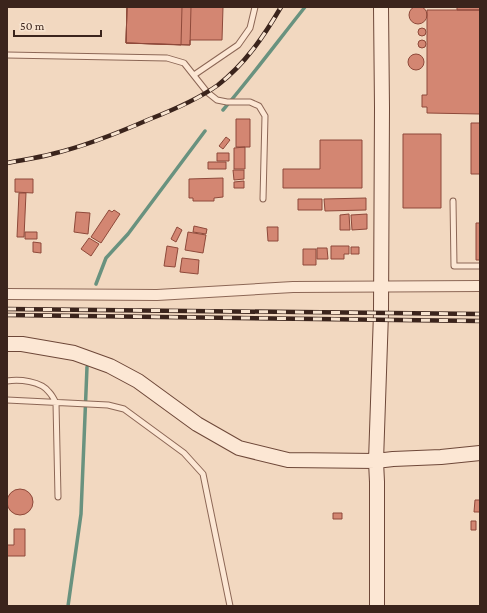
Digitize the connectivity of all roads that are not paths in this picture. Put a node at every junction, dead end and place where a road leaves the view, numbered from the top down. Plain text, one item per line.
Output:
1 (255, 7) edge
2 (381, 7) edge
3 (7, 55) edge
4 (194, 76) junction
5 (263, 199) dead end
6 (453, 201) dead end
7 (480, 266) edge
8 (480, 286) edge
9 (381, 287) junction
10 (7, 294) edge
11 (7, 344) edge
12 (7, 381) edge
13 (7, 400) edge
14 (56, 403) junction
15 (480, 452) edge
16 (376, 461) junction
17 (58, 497) dead end
18 (230, 606) edge
19 (377, 606) edge

1 - 4 lane
2 - 9 street
3 - 4 lane
4 - 5 lane
6 - 7 lane
8 - 9 street
9 - 10 street
9 - 16 street
11 - 16 street
12 - 14 lane
13 - 14 lane
14 - 17 lane
14 - 18 lane
15 - 16 street
16 - 19 street

